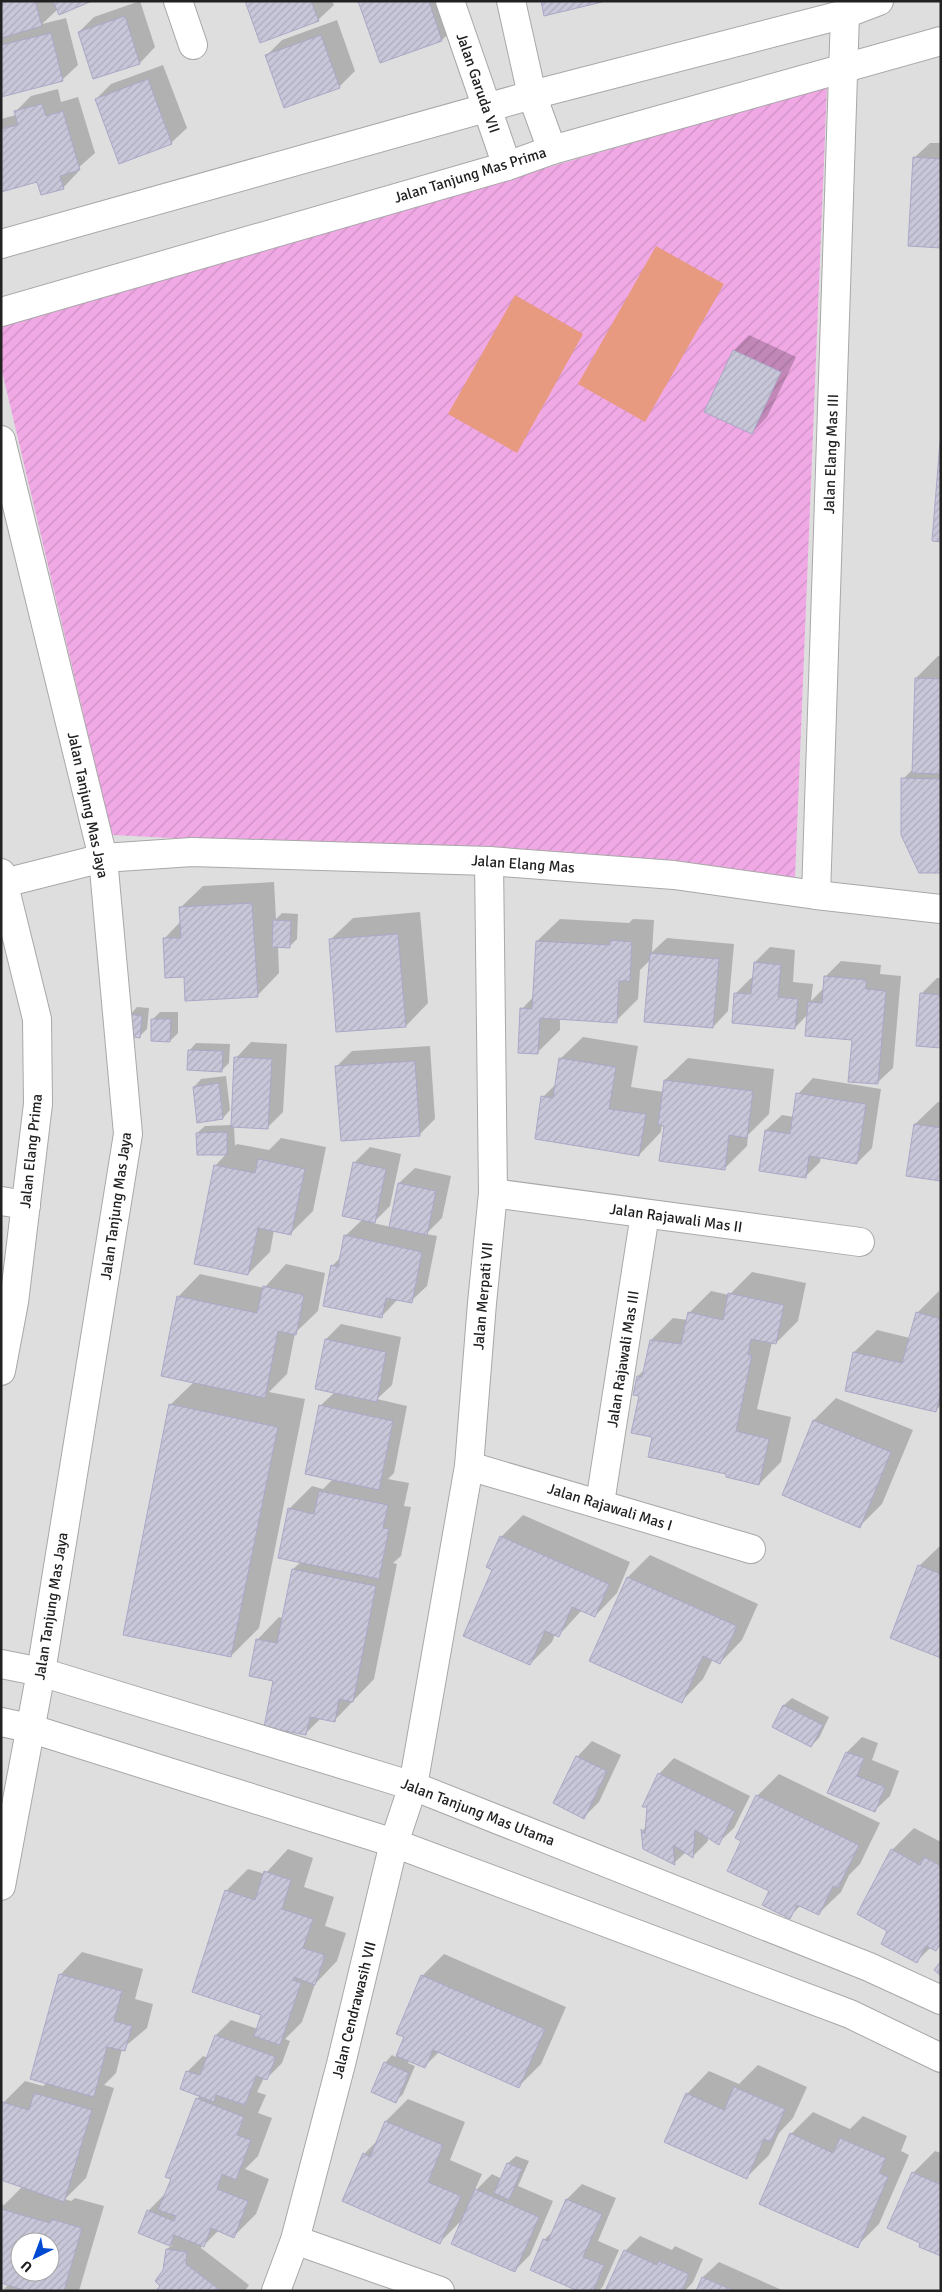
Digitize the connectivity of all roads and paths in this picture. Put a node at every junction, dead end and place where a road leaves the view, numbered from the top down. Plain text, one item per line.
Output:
1 (178, 1) edge
2 (450, 1) edge
3 (511, 1) edge
4 (879, 1) edge
5 (845, 14) junction
6 (941, 41) edge
7 (193, 45) dead end
8 (842, 67) junction
9 (532, 95) junction
10 (487, 108) junction
11 (552, 150) junction
12 (507, 166) junction
13 (1, 244) edge
14 (1, 312) edge
15 (1, 440) edge
16 (94, 861) junction
17 (489, 861) junction
18 (2, 878) edge
19 (816, 895) junction
20 (941, 909) edge
21 (493, 1193) junction
22 (14, 1203) edge
23 (645, 1214) junction
24 (860, 1242) dead end
25 (8, 1301) edge
26 (1, 1372) edge
27 (469, 1466) junction
28 (600, 1503) junction
29 (751, 1549) dead end
30 (1, 1664) edge
31 (41, 1672) junction
32 (1, 1722) edge
33 (422, 1727) joint
34 (29, 1728) junction
35 (413, 1786) junction
36 (394, 1843) junction
37 (1, 1886) edge
38 (941, 2000) edge
39 (941, 2058) edge
40 (295, 2240) junction
41 (276, 2291) edge
42 (440, 2291) edge

1 - 7 street
2 - 10 street, Jalan Garuda VII
3 - 9 street
4 - 5 street
5 - 8 street, Jalan Elang Mas III
5 - 9 street
6 - 8 street, Jalan Tanjung Mas Prima
8 - 11 street, Jalan Tanjung Mas Prima
8 - 19 street, Jalan Elang Mas III
9 - 10 street
9 - 11 street
10 - 12 street, Jalan Garuda VII
10 - 13 street
11 - 12 street, Jalan Tanjung Mas Prima
12 - 14 street, Jalan Tanjung Mas Prima
15 - 16 street, Jalan Tanjung Mas Jaya
16 - 17 street, Jalan Elang Mas
16 - 18 street, Jalan Elang Mas
16 - 31 street, Jalan Tanjung Mas Jaya
17 - 19 street, Jalan Elang Mas
17 - 21 street, Jalan Merpati VII
18 - 22 street, Jalan Elang Prima
19 - 20 street, Jalan Elang Mas
21 - 23 street, Jalan Rajawali Mas II
21 - 27 street, Jalan Merpati VII
22 - 25 street, Jalan Elang Prima
23 - 24 street, Jalan Rajawali Mas II
23 - 28 street, Jalan Rajawali Mas III
25 - 26 street, Jalan Elang Prima
27 - 28 street, Jalan Rajawali Mas I
27 - 33 street, Jalan Merpati VII
28 - 29 street, Jalan Rajawali Mas I
30 - 31 street, Jalan Tanjung Mas Utama
31 - 34 street, Jalan Tanjung Mas Jaya
31 - 35 street, Jalan Tanjung Mas Utama
32 - 34 street
33 - 35 street, Jalan Cendrawasih VII
34 - 36 street
34 - 37 street, Jalan Tanjung Mas Jaya
35 - 36 street, Jalan Cendrawasih VII
35 - 38 street, Jalan Tanjung Mas Utama
36 - 39 street
36 - 40 street, Jalan Cendrawasih VII
40 - 41 street, Jalan Cendrawasih VII
40 - 42 street

